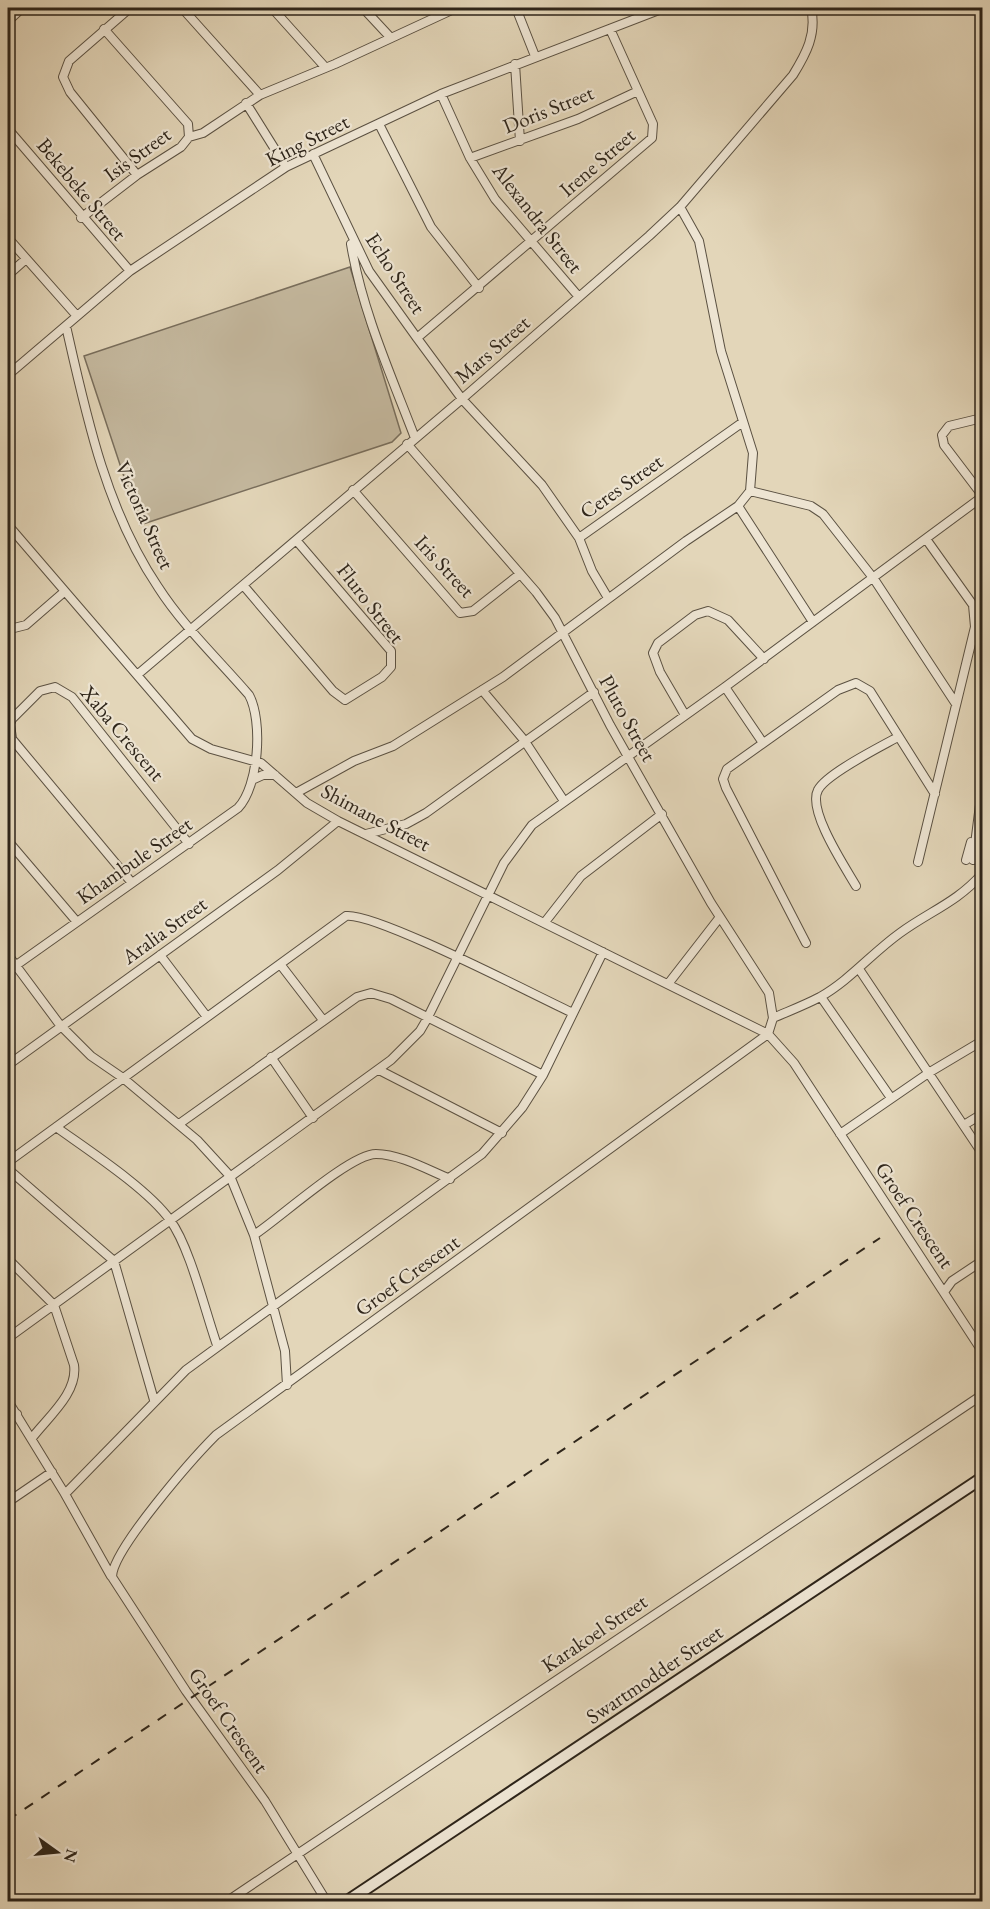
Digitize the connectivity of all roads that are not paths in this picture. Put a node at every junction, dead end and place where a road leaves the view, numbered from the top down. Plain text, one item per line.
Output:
1 (22, 8) edge
2 (129, 8) edge
3 (182, 8) edge
4 (272, 8) edge
5 (363, 8) edge
6 (456, 8) edge
7 (516, 8) edge
8 (664, 8) edge
9 (811, 8) edge
10 (8, 21) edge
11 (104, 29) junction
12 (610, 29) junction
13 (390, 37) junction
14 (535, 56) junction
15 (515, 64) junction
16 (325, 67) junction
17 (638, 91) junction
18 (260, 94) junction
19 (441, 94) junction
20 (246, 103) junction
21 (379, 124) junction
22 (8, 129) edge
23 (189, 137) junction
24 (520, 141) junction
25 (313, 154) junction
26 (470, 158) junction
27 (286, 167) junction
28 (137, 175) junction
29 (680, 207) junction
30 (81, 218) junction
31 (350, 236) junction
32 (8, 238) edge
33 (530, 243) junction
34 (26, 259) junction
35 (130, 271) junction
36 (8, 275) edge
37 (478, 288) junction
38 (579, 297) junction
39 (76, 316) junction
40 (66, 326) junction
41 (417, 338) junction
42 (8, 375) edge
43 (462, 399) junction
44 (982, 418) edge
45 (743, 422) junction
46 (415, 438) junction
47 (407, 444) junction
48 (353, 490) junction
49 (750, 491) junction
50 (982, 496) edge
51 (738, 506) junction
52 (8, 525) edge
53 (579, 538) junction
54 (926, 538) junction
55 (296, 540) junction
56 (520, 574) junction
57 (874, 579) junction
58 (243, 585) junction
59 (64, 592) junction
60 (608, 598) junction
61 (813, 622) junction
62 (8, 624) edge
63 (191, 630) junction
64 (562, 633) junction
65 (764, 658) junction
66 (136, 675) junction
67 (725, 687) junction
68 (482, 690) junction
69 (594, 692) junction
70 (956, 704) junction
71 (685, 715) junction
72 (898, 737) junction
73 (524, 740) junction
74 (763, 743) junction
75 (628, 756) junction
76 (254, 760) junction
77 (275, 775) junction
78 (252, 780) junction
79 (982, 789) edge
80 (296, 793) junction
81 (935, 794) junction
82 (982, 797) edge
83 (564, 801) junction
84 (662, 814) junction
85 (338, 821) junction
86 (366, 834) junction
87 (8, 841) edge
88 (189, 843) junction
89 (918, 862) dead end
90 (982, 873) edge
91 (132, 883) junction
92 (856, 886) dead end
93 (488, 894) junction
94 (720, 917) junction
95 (77, 922) junction
96 (545, 922) junction
97 (806, 943) dead end
98 (603, 952) junction
99 (8, 955) edge
100 (160, 955) junction
101 (456, 958) junction
102 (280, 964) junction
103 (16, 966) junction
104 (859, 969) junction
105 (8, 972) edge
106 (669, 984) junction
107 (821, 997) junction
108 (573, 1013) junction
109 (207, 1017) junction
110 (773, 1018) junction
111 (427, 1019) junction
112 (322, 1020) junction
113 (60, 1025) junction
114 (768, 1034) junction
115 (982, 1041) edge
116 (272, 1057) junction
117 (8, 1065) edge
118 (379, 1070) junction
119 (930, 1072) junction
120 (543, 1075) junction
121 (123, 1078) junction
122 (891, 1098) junction
123 (982, 1114) edge
124 (313, 1118) junction
125 (179, 1124) junction
126 (964, 1125) junction
127 (56, 1127) junction
128 (502, 1133) junction
129 (840, 1134) junction
130 (982, 1153) edge
131 (8, 1162) edge
132 (8, 1169) edge
133 (230, 1176) junction
134 (450, 1179) junction
135 (170, 1220) junction
136 (254, 1235) junction
137 (8, 1259) edge
138 (114, 1261) junction
139 (982, 1261) edge
140 (944, 1292) junction
141 (54, 1305) junction
142 (272, 1306) junction
143 (8, 1338) edge
144 (217, 1345) junction
145 (982, 1351) edge
146 (287, 1385) junction
147 (982, 1395) edge
148 (154, 1400) junction
149 (8, 1401) edge
150 (17, 1414) junction
151 (8, 1420) edge
152 (32, 1438) junction
153 (52, 1472) junction
154 (982, 1478) edge
155 (65, 1494) junction
156 (8, 1502) edge
157 (112, 1577) junction
158 (298, 1854) junction
159 (226, 1902) edge
160 (327, 1902) edge
161 (346, 1902) edge

1 - 10 street
2 - 11 street
3 - 18 street
4 - 16 street
5 - 13 street
6 - 13 street
7 - 14 street
8 - 12 street, King Street
9 - 29 street, Mars Street
11 - 23 street, Isis Street
11 - 28 street
12 - 14 street, King Street
12 - 17 street, Irene Street
13 - 16 street
14 - 15 street, King Street
15 - 19 street, King Street
15 - 24 street
16 - 18 street
17 - 24 street, Doris Street
17 - 33 street, Irene Street
18 - 20 street
19 - 21 street, King Street
19 - 26 street, Alexandra Street
20 - 23 street
20 - 27 street
21 - 25 street, King Street
21 - 37 street
22 - 30 street, Bekebeke Street
23 - 28 street, Isis Street
24 - 26 street, Doris Street
25 - 27 street, King Street
25 - 31 street, Echo Street
26 - 33 street, Alexandra Street
27 - 35 street, King Street
28 - 30 street, Isis Street
29 - 38 street, Mars Street
29 - 45 street
30 - 35 street, Bekebeke Street
31 - 41 street, Echo Street
31 - 46 street
32 - 34 street
33 - 37 street, Echo Street
33 - 38 street, Alexandra Street
34 - 36 street
34 - 39 street
35 - 39 street, King Street
37 - 41 street, Echo Street
38 - 43 street, Mars Street
39 - 40 street, King Street
40 - 42 street, King Street
40 - 63 street, Victoria Street
41 - 43 street, Ceres Street
43 - 46 street, Mars Street
43 - 53 street, Ceres Street
44 - 50 street
45 - 49 street
45 - 53 street, Ceres Street
46 - 47 street, Mars Street
47 - 48 street, Mars Street
47 - 56 street, Pluto Street
48 - 55 street, Mars Street
48 - 56 street, Iris Street
49 - 51 street
49 - 57 street
50 - 54 street
51 - 60 street
51 - 61 street
52 - 59 street, Shimane Street
53 - 60 street
54 - 57 street
54 - 70 street
55 - 58 street, Mars Street
55 - 58 street, Fluro Street
56 - 64 street, Pluto Street
57 - 61 street
57 - 70 street
58 - 63 street, Mars Street
59 - 62 street
59 - 66 street, Shimane Street
60 - 64 street
61 - 65 street
63 - 66 street, Mars Street
63 - 76 street, Victoria Street
64 - 68 street
64 - 69 street, Pluto Street
65 - 67 street
65 - 71 street
66 - 76 street, Shimane Street
67 - 71 street
67 - 74 street
68 - 73 street
68 - 80 street
69 - 73 street
69 - 75 street, Pluto Street
70 - 81 street
71 - 75 street
72 - 74 street
72 - 81 street
72 - 92 street
73 - 83 street
73 - 86 street
74 - 97 street
75 - 83 street
75 - 84 street, Pluto Street
76 - 77 street, Shimane Street
76 - 78 street, Khambule Street
77 - 78 street
77 - 80 street, Shimane Street
78 - 88 street, Khambule Street
79 - 82 street
80 - 85 street, Shimane Street
81 - 89 street
83 - 93 street
84 - 94 street, Pluto Street
84 - 96 street
85 - 86 street, Shimane Street
85 - 100 street, Aralia Street
86 - 93 street, Shimane Street
87 - 95 street
88 - 91 street, Khambule Street
88 - 91 street, Xaba Crescent
90 - 104 street
91 - 95 street, Khambule Street
93 - 96 street, Shimane Street
93 - 101 street
94 - 106 street
94 - 110 street, Pluto Street
95 - 103 street, Khambule Street
96 - 98 street, Shimane Street
98 - 106 street, Shimane Street
98 - 108 street
99 - 103 street
100 - 109 street
100 - 113 street, Aralia Street
101 - 102 street
101 - 108 street
101 - 111 street
102 - 109 street
102 - 112 street
103 - 105 street, Khambule Street
103 - 113 street
104 - 107 street
104 - 119 street
106 - 114 street, Shimane Street
107 - 110 street
107 - 122 street
108 - 120 street
109 - 121 street
110 - 114 street
111 - 112 street
111 - 118 street
111 - 120 street
112 - 116 street
113 - 117 street, Aralia Street
113 - 121 street
114 - 129 street, Groef Crescent
114 - 146 street, Groef Crescent
115 - 119 street
116 - 124 street
116 - 125 street
118 - 124 street
118 - 128 street
119 - 122 street
119 - 126 street
120 - 128 street
121 - 125 street
121 - 127 street
122 - 129 street
123 - 126 street
124 - 133 street
125 - 133 street
126 - 130 street
127 - 131 street
127 - 135 street
128 - 134 street
129 - 140 street, Groef Crescent
132 - 138 street
133 - 135 street
133 - 136 street
134 - 136 street
134 - 142 street
135 - 138 street
135 - 144 street
136 - 142 street
137 - 141 street
138 - 141 street
138 - 148 street
139 - 140 street
140 - 145 street, Groef Crescent
141 - 143 street
141 - 152 street
142 - 144 street
142 - 146 street
144 - 148 street
146 - 157 street, Groef Crescent
147 - 158 street, Karakoel Street
148 - 155 street
149 - 150 street
150 - 151 street
150 - 152 street
152 - 153 street
153 - 155 street
153 - 156 street
154 - 161 main road, Swartmodder Street
155 - 157 street
157 - 158 street, Groef Crescent
158 - 159 street, Karakoel Street
158 - 160 street, Groef Crescent

